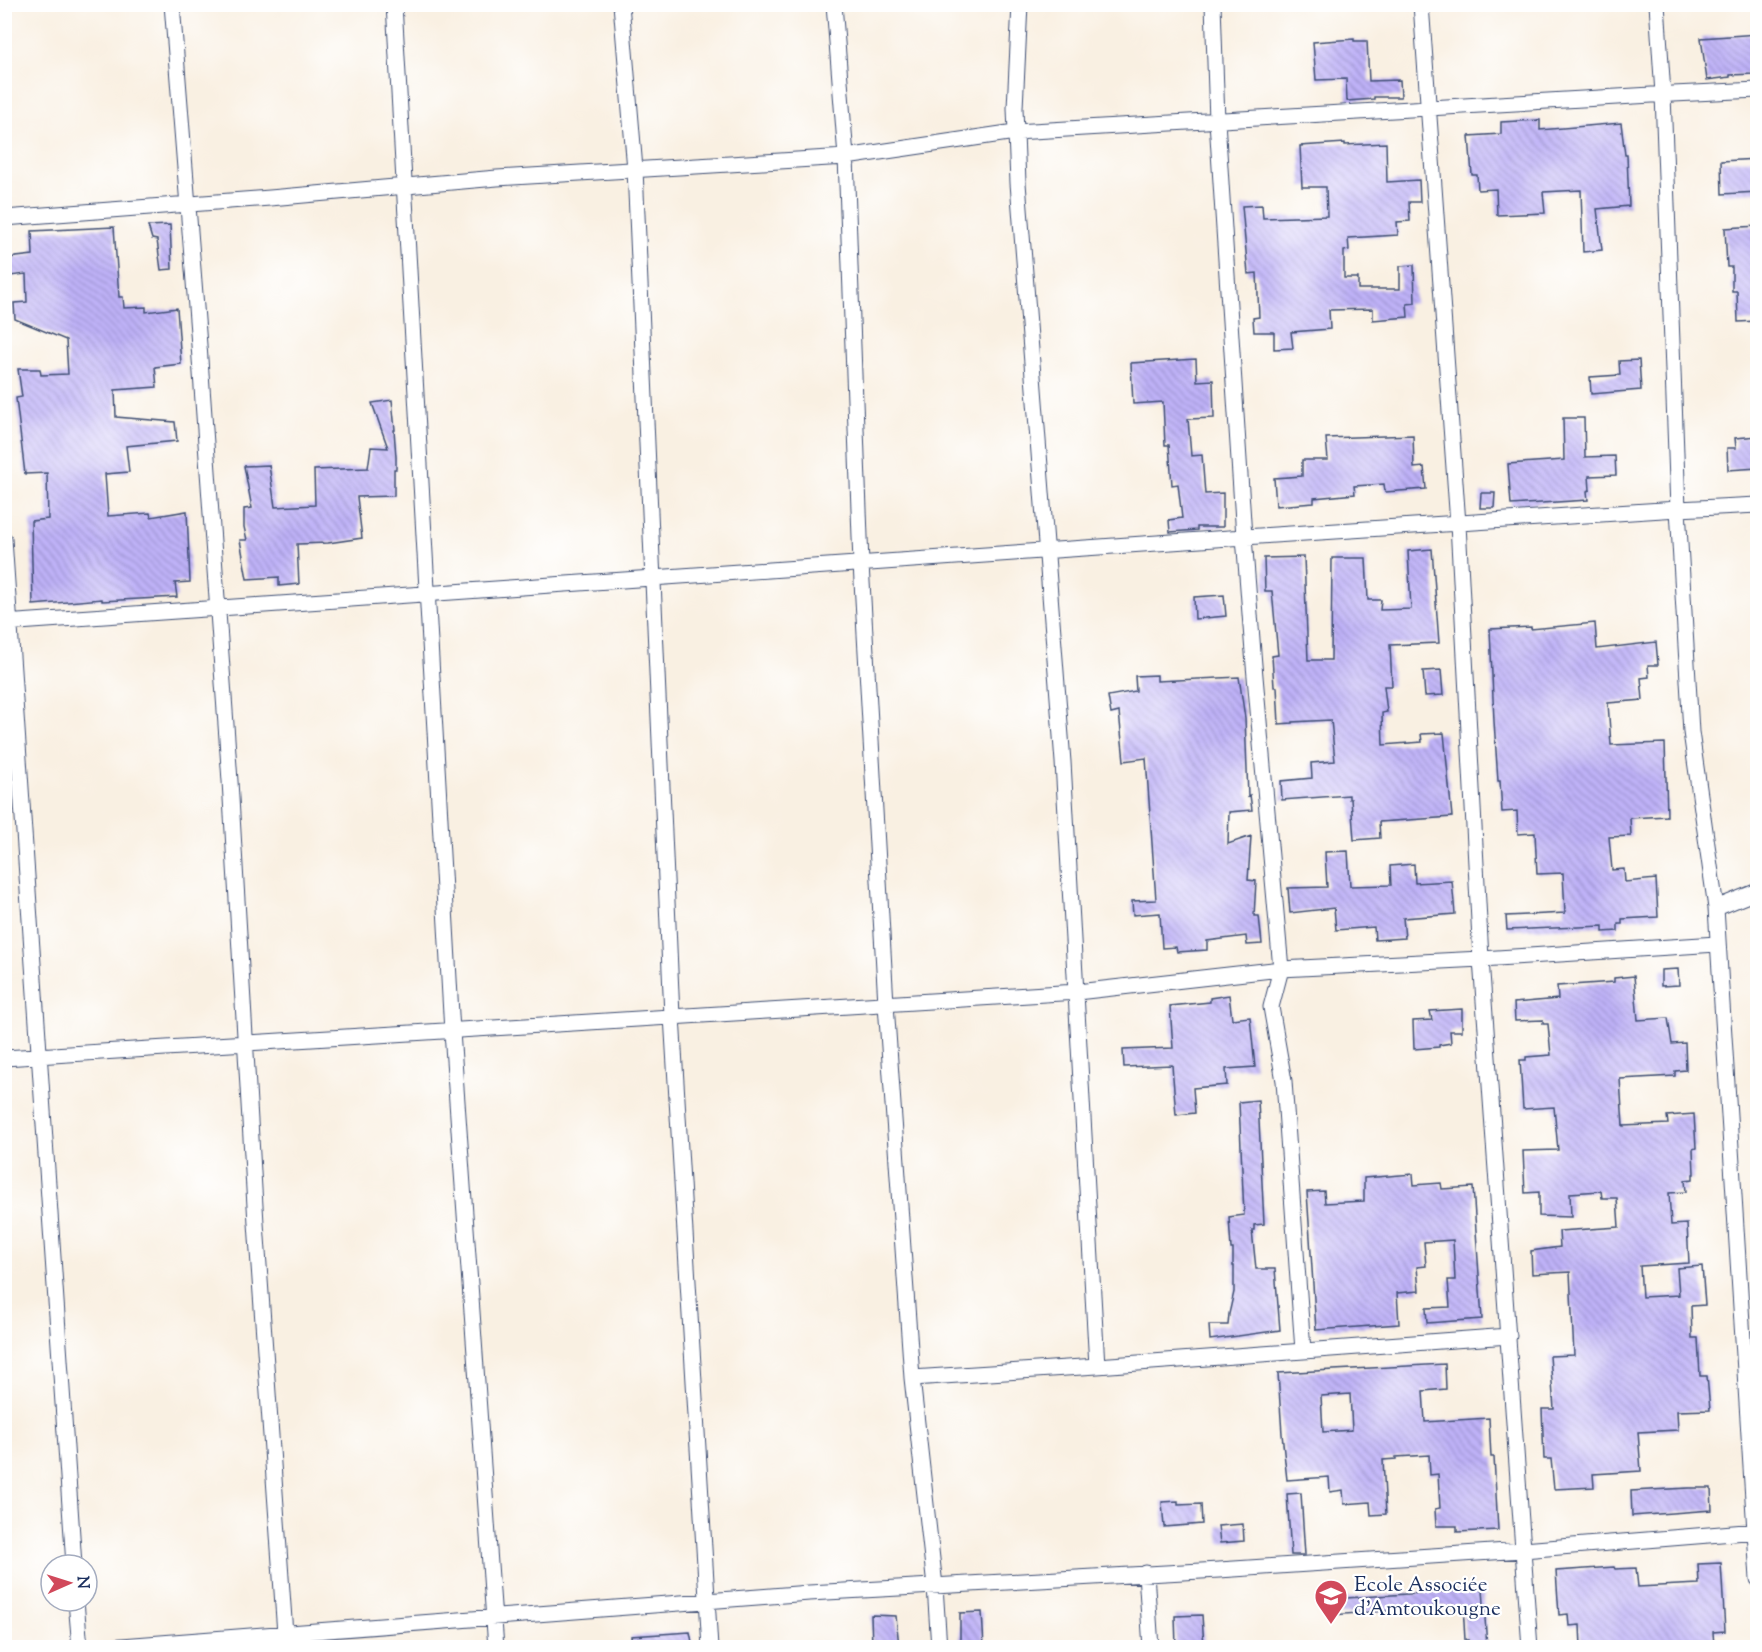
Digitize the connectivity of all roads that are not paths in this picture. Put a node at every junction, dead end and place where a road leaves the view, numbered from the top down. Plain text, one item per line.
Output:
1 (172, 4) edge
2 (394, 4) edge
3 (621, 4) edge
4 (834, 4) edge
5 (1020, 4) edge
6 (1213, 4) edge
7 (1421, 4) edge
8 (1657, 4) edge
9 (1758, 90) edge
10 (1663, 94) junction
11 (1428, 108) junction
12 (1217, 121) junction
13 (1015, 132) junction
14 (846, 157) junction
15 (635, 169) junction
16 (405, 186) junction
17 (188, 204) junction
18 (4, 218) edge
19 (1758, 505) edge
20 (1678, 509) junction
21 (1458, 524) junction
22 (1244, 537) junction
23 (4, 539) edge
24 (1047, 552) junction
25 (861, 564) junction
26 (654, 579) junction
27 (428, 595) junction
28 (218, 609) junction
29 (7, 623) edge
30 (1758, 891) edge
31 (1716, 908) junction
32 (1717, 944) junction
33 (1481, 959) junction
34 (1281, 969) junction
35 (1077, 992) junction
36 (886, 1004) junction
37 (672, 1016) junction
38 (452, 1032) junction
39 (246, 1043) junction
40 (38, 1055) junction
41 (4, 1058) edge
42 (1509, 1336) junction
43 (1302, 1351) junction
44 (1097, 1366) junction
45 (912, 1378) junction
46 (1756, 1532) edge
47 (1522, 1550) junction
48 (73, 1553) edge
49 (1146, 1573) junction
50 (1758, 1579) edge
51 (935, 1586) junction
52 (707, 1601) junction
53 (77, 1613) edge
54 (493, 1616) junction
55 (286, 1640) edge
56 (80, 1647) edge
57 (96, 1647) edge
58 (496, 1647) edge
59 (710, 1647) edge
60 (939, 1647) edge
61 (1151, 1647) edge
62 (1530, 1647) edge

1 - 17 street
2 - 16 street
3 - 15 street
4 - 14 street
5 - 13 street
6 - 12 street
7 - 11 street
8 - 10 street
9 - 10 street
10 - 11 street
10 - 20 street
11 - 12 street
11 - 21 street
12 - 13 street
12 - 22 street
13 - 14 street
13 - 24 street
14 - 15 street
14 - 25 street
15 - 16 street
15 - 26 street
16 - 17 street
16 - 27 street
17 - 18 street
17 - 28 street
19 - 20 street
20 - 21 street
20 - 31 street
21 - 22 street
21 - 33 street
22 - 24 street
22 - 34 street
23 - 29 street
24 - 25 street
24 - 35 street
25 - 26 street
25 - 36 street
26 - 27 street
26 - 37 street
27 - 28 street
27 - 38 street
28 - 29 street
28 - 39 street
29 - 40 street
30 - 31 street
31 - 32 street
32 - 33 street
32 - 46 street
33 - 34 street
33 - 42 street
34 - 35 street
34 - 43 street
35 - 36 street
35 - 44 street
36 - 37 street
36 - 45 street
37 - 38 street
37 - 52 street
38 - 39 street
38 - 54 street
39 - 40 street
39 - 55 street
40 - 41 street
40 - 48 street
42 - 43 street
42 - 47 street
43 - 44 street
44 - 45 street
45 - 51 street
46 - 47 street
46 - 50 street
47 - 49 street
47 - 62 street
49 - 51 street
49 - 61 street
51 - 52 street
51 - 60 street
52 - 54 street
52 - 59 street
53 - 56 street
54 - 55 street
54 - 58 street
55 - 57 street

